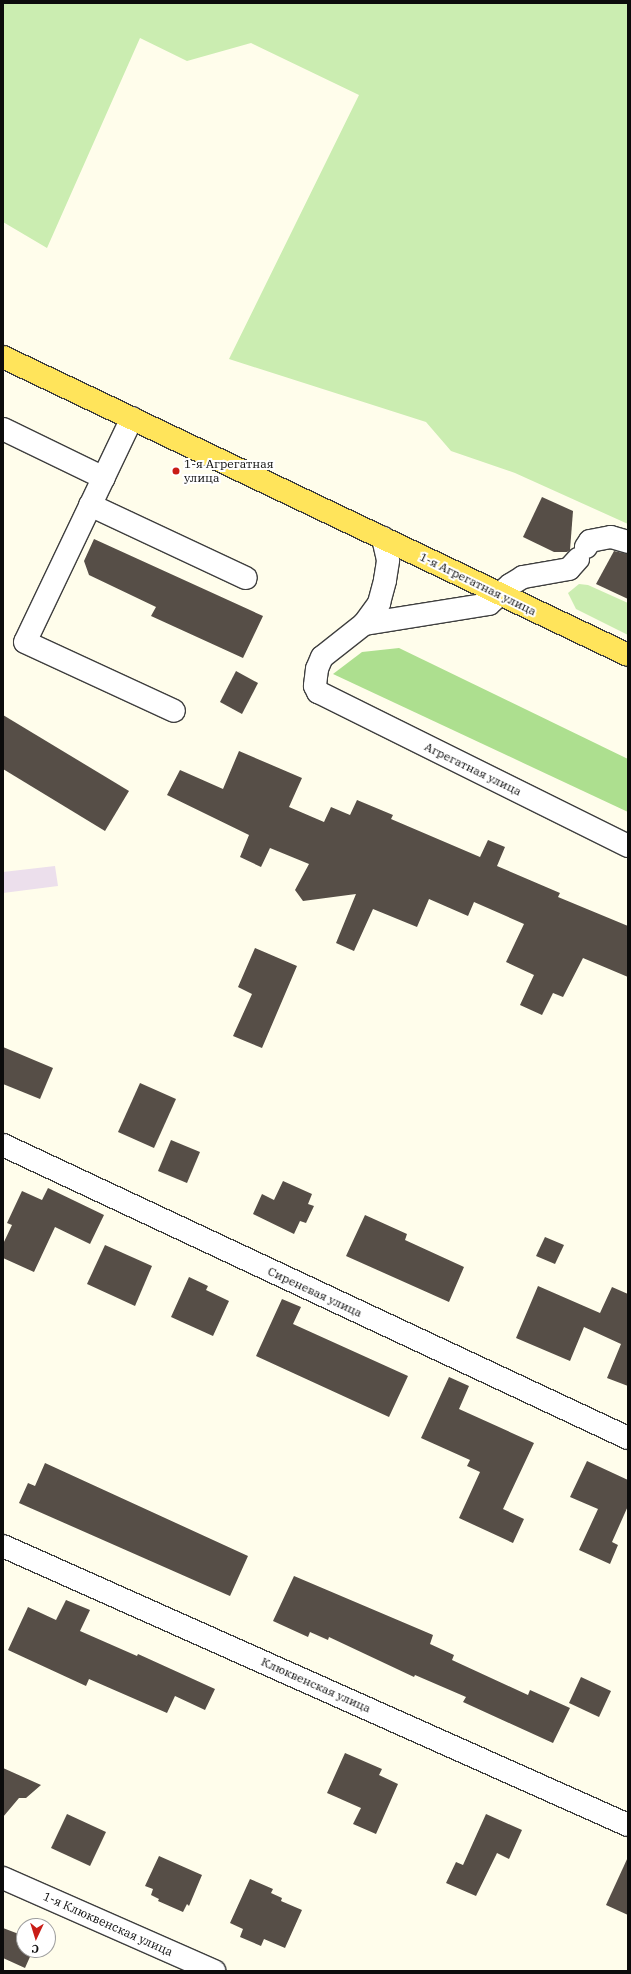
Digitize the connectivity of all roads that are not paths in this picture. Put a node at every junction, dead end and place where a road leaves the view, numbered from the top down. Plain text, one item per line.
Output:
1 (3, 358) edge
2 (132, 418) junction
3 (3, 429) edge
4 (104, 478) junction
5 (90, 505) junction
6 (383, 538) junction
7 (628, 542) edge
8 (246, 578) dead end
9 (500, 595) junction
10 (364, 624) junction
11 (628, 655) edge
12 (174, 711) dead end
13 (628, 846) edge
14 (3, 1144) edge
15 (628, 1438) edge
16 (3, 1546) edge
17 (628, 1825) edge
18 (3, 1878) edge
19 (214, 1971) edge

1 - 2 main road, 1-я Агрегатная улица
2 - 4 street
2 - 6 main road, 1-я Агрегатная улица
3 - 4 street
4 - 5 street
5 - 8 street
5 - 12 street
6 - 9 main road, 1-я Агрегатная улица
6 - 10 street
7 - 9 street
9 - 10 street
9 - 11 main road, 1-я Агрегатная улица
10 - 13 street, Агрегатная улица
14 - 15 street, Сиреневая улица
16 - 17 street, Клюквенская улица
18 - 19 street, 1-я Клюквенская улица

